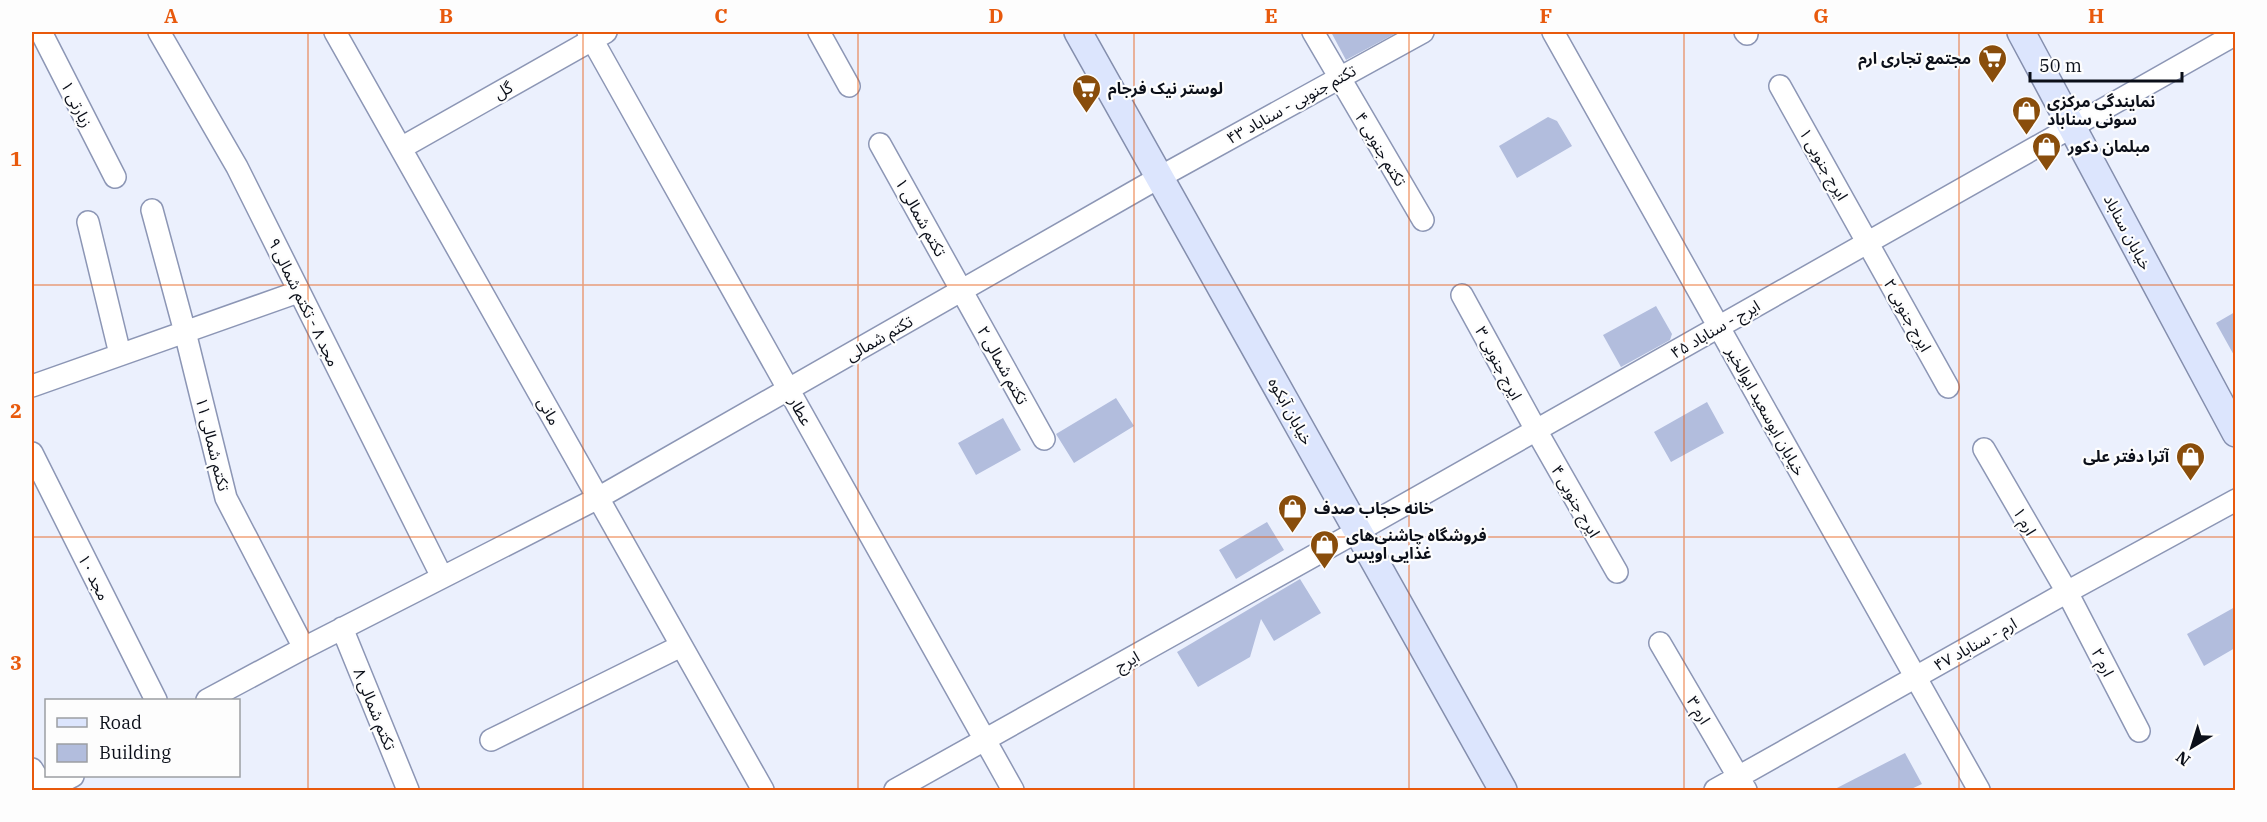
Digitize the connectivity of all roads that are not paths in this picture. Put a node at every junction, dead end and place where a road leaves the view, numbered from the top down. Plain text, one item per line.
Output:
1 (41, 32) edge
2 (159, 32) edge
3 (335, 32) edge
4 (819, 32) edge
5 (1078, 32) edge
6 (1313, 32) edge
7 (1423, 32) edge
8 (1553, 32) edge
9 (2021, 32) edge
10 (595, 34) edge
11 (2235, 34) edge
12 (1339, 78) junction
13 (849, 86) dead end
14 (1780, 86) dead end
15 (2072, 127) junction
16 (880, 144) dead end
17 (401, 148) junction
18 (115, 177) dead end
19 (1160, 177) junction
20 (152, 210) dead end
21 (1423, 220) dead end
22 (88, 222) dead end
23 (1868, 242) junction
24 (962, 290) junction
25 (298, 292) junction
26 (1462, 295) dead end
27 (1719, 327) junction
28 (185, 332) junction
29 (120, 354) junction
30 (32, 386) edge
31 (1948, 387) dead end
32 (788, 389) junction
33 (1536, 430) junction
34 (2235, 433) edge
35 (1044, 440) dead end
36 (1984, 450) dead end
37 (32, 453) edge
38 (598, 498) junction
39 (2235, 500) edge
40 (1358, 531) junction
41 (1617, 572) dead end
42 (442, 577) junction
43 (2067, 592) junction
44 (342, 628) junction
45 (1659, 643) dead end
46 (681, 646) junction
47 (304, 648) junction
48 (1916, 677) junction
49 (155, 699) edge
50 (209, 699) edge
51 (2139, 731) dead end
52 (491, 740) dead end
53 (985, 740) junction
54 (32, 770) edge
55 (71, 777) edge
56 (1742, 784) edge
57 (758, 789) edge
58 (46, 790) edge
59 (408, 790) edge
60 (895, 790) edge
61 (1013, 790) edge
62 (1503, 790) edge
63 (1715, 790) edge
64 (1980, 790) edge

1 - 18 street, زیارتی ۱
2 - 25 street, مجد ۸ - تکتم شمالی ۹
3 - 17 street, مانی
4 - 13 street
5 - 19 main road, خیابان آبکوه
6 - 12 street, تکتم جنوبی ۴
7 - 12 street, تکتم جنوبی - سناباد ۴۳
8 - 27 street, خیابان ابوسعید ابوالخیر
9 - 15 main road, خیابان سناباد
10 - 17 street, گل
10 - 32 street, عطار
11 - 15 street, ایرج - سناباد ۴۵
12 - 19 street, تکتم جنوبی - سناباد ۴۳
12 - 21 street, تکتم جنوبی ۴
14 - 23 street, ایرج جنوبی ۱
15 - 23 street, ایرج - سناباد ۴۵
15 - 34 main road, خیابان سناباد
16 - 24 street, تکتم شمالی ۱
17 - 38 street, مانی
19 - 24 street, تکتم شمالی
19 - 40 main road, خیابان آبکوه
20 - 28 street, تکتم شمالی ۱۱
22 - 29 street
23 - 27 street, ایرج - سناباد ۴۵
23 - 31 street, ایرج جنوبی ۲
24 - 32 street, تکتم شمالی
24 - 35 street, تکتم شمالی ۲
25 - 28 street
25 - 42 street, مجد ۸ - تکتم شمالی ۹
26 - 33 street, ایرج جنوبی ۳
27 - 33 street, ایرج - سناباد ۴۵
27 - 48 street, خیابان ابوسعید ابوالخیر
28 - 29 street
28 - 47 street, تکتم شمالی ۱۱
29 - 30 street
32 - 38 street, تکتم شمالی
32 - 53 street, عطار
33 - 40 street, ایرج - سناباد ۴۵
33 - 41 street, ایرج جنوبی ۴
36 - 43 street, ارم ۱
37 - 49 street, مجد ۱۰
38 - 42 street, تکتم شمالی
38 - 46 street, مانی
39 - 43 street, ارم - سناباد ۴۷
40 - 53 street, ایرج
40 - 62 main road, خیابان آبکوه
42 - 44 street, تکتم شمالی
43 - 48 street, ارم - سناباد ۴۷
43 - 51 street, ارم ۲
44 - 47 street, تکتم شمالی
44 - 59 street, تکتم شمالی ۸
45 - 56 street, ارم ۳
46 - 52 street
46 - 57 street, مانی
47 - 50 street, تکتم شمالی
48 - 56 street, ارم - سناباد ۴۷
48 - 64 street, خیابان ابوسعید ابوالخیر
53 - 60 street, ایرج
53 - 61 street, عطار
54 - 58 street
55 - 58 street
56 - 63 street, ارم - سناباد ۴۷

